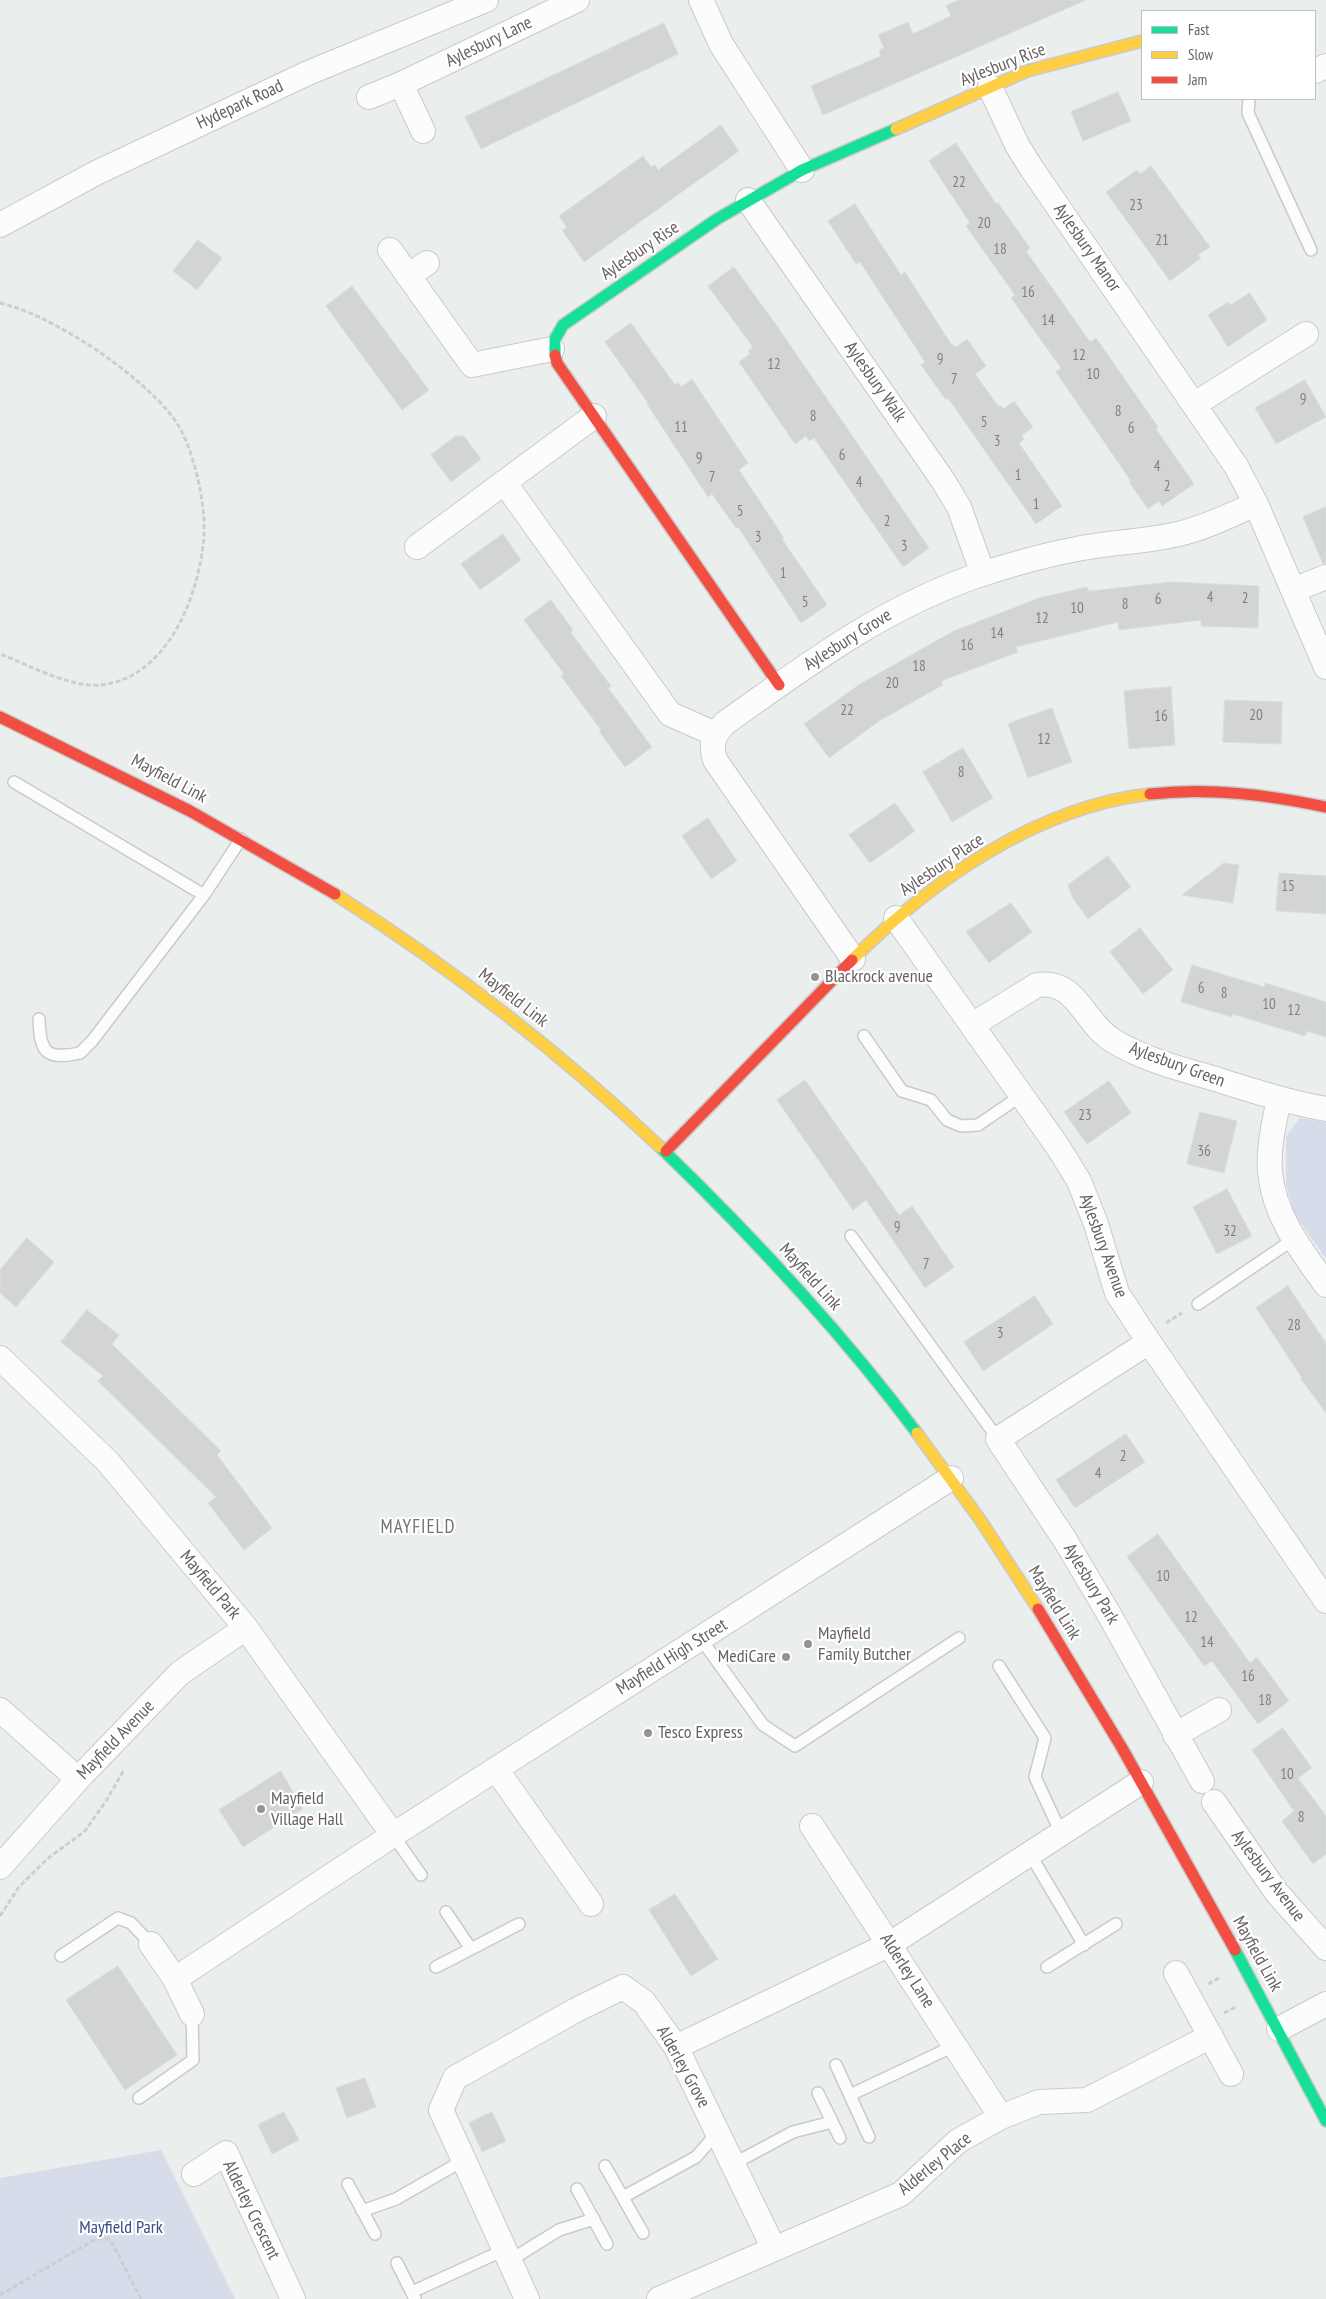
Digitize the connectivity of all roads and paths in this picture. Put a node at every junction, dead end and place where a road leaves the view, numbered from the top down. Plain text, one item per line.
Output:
1 (486, 0) edge
2 (577, 0) edge
3 (701, 0) edge
4 (1139, 42) edge
5 (401, 84) junction
6 (990, 87) junction
7 (369, 97) dead end
8 (1249, 100) edge
9 (423, 131) dead end
10 (802, 170) junction
11 (748, 200) junction
12 (0, 224) edge
13 (390, 250) dead end
14 (1311, 250) dead end
15 (0, 303) edge
16 (1306, 334) dead end
17 (552, 350) junction
18 (1195, 404) junction
19 (594, 416) junction
20 (504, 482) junction
21 (1256, 504) junction
22 (417, 546) dead end
23 (983, 574) junction
24 (1326, 577) edge
25 (1294, 590) junction
26 (0, 654) edge
27 (1326, 667) edge
28 (779, 684) junction
29 (0, 717) edge
30 (715, 734) junction
31 (14, 782) dead end
32 (1326, 807) edge
33 (241, 839) junction
34 (204, 895) junction
35 (896, 918) junction
36 (853, 959) junction
37 (40, 1019) dead end
38 (972, 1025) junction
39 (864, 1036) dead end
40 (1022, 1096) junction
41 (1279, 1099) junction
42 (1326, 1109) edge
43 (666, 1151) junction
44 (851, 1236) dead end
45 (1294, 1239) junction
46 (1326, 1285) edge
47 (1198, 1304) joint
48 (1148, 1342) junction
49 (0, 1358) edge
50 (998, 1439) junction
51 (951, 1478) junction
52 (1326, 1601) edge
53 (246, 1628) junction
54 (959, 1638) dead end
55 (701, 1639) junction
56 (999, 1666) dead end
57 (0, 1710) edge
58 (1219, 1710) dead end
59 (1175, 1735) junction
60 (128, 1762) dead end
61 (496, 1769) junction
62 (78, 1779) junction
63 (1202, 1781) dead end
64 (1141, 1782) junction
65 (1214, 1802) dead end
66 (812, 1826) dead end
67 (1061, 1833) junction
68 (394, 1835) junction
69 (1030, 1854) junction
70 (0, 1867) edge
71 (421, 1875) dead end
72 (591, 1904) dead end
73 (446, 1912) dead end
74 (0, 1916) edge
75 (519, 1924) dead end
76 (1116, 1924) dead end
77 (151, 1944) joint
78 (890, 1944) junction
79 (1084, 1945) junction
80 (1326, 1948) edge
81 (472, 1949) junction
82 (61, 1956) dead end
83 (1243, 1965) junction
84 (436, 1967) dead end
85 (1047, 1967) dead end
86 (1176, 1973) dead end
87 (175, 1979) junction
88 (1260, 1994) junction
89 (1188, 1995) junction
90 (1326, 2004) edge
91 (192, 2014) joint
92 (1279, 2029) junction
93 (1207, 2030) junction
94 (956, 2045) junction
95 (676, 2047) junction
96 (836, 2065) dead end
97 (1231, 2074) dead end
98 (818, 2093) dead end
99 (850, 2095) junction
100 (139, 2098) dead end
101 (1001, 2117) junction
102 (1326, 2121) edge
103 (832, 2122) junction
104 (717, 2133) junction
105 (869, 2137) dead end
106 (840, 2138) dead end
107 (464, 2160) junction
108 (733, 2164) junction
109 (605, 2166) dead end
110 (194, 2174) dead end
111 (348, 2184) dead end
112 (577, 2189) dead end
113 (623, 2197) junction
114 (362, 2211) junction
115 (594, 2219) junction
116 (643, 2233) dead end
117 (375, 2234) dead end
118 (607, 2244) dead end
119 (774, 2249) junction
120 (507, 2256) junction
121 (397, 2263) dead end
122 (0, 2295) edge
123 (413, 2295) edge
124 (141, 2299) edge
125 (293, 2299) edge
126 (528, 2299) edge
127 (659, 2299) edge

1 - 12 street, Hydepark Road
2 - 5 street, Aylesbury Lane
3 - 10 street
4 - 6 street, Aylesbury Rise
5 - 7 street, Aylesbury Lane
5 - 9 street
6 - 10 street, Aylesbury Rise
6 - 18 street, Aylesbury Manor
8 - 14 lane
10 - 11 street, Aylesbury Rise
11 - 17 street, Aylesbury Rise
11 - 23 street, Aylesbury Walk
13 - 17 street
15 - 26 path
16 - 18 street
17 - 19 street
18 - 21 street, Aylesbury Manor
19 - 20 street
19 - 28 street
20 - 22 street
20 - 30 street
21 - 23 street, Aylesbury Grove
21 - 25 street, Aylesbury Manor
23 - 28 street, Aylesbury Grove
24 - 25 street
25 - 27 street, Aylesbury Manor
28 - 30 street, Aylesbury Grove
29 - 33 street, Mayfield Link
30 - 36 street
31 - 34 lane
32 - 35 street, Aylesbury Place
33 - 34 lane
33 - 43 street, Mayfield Link
34 - 37 lane
35 - 36 street, Aylesbury Place
35 - 38 street, Aylesbury Avenue
36 - 43 street, Aylesbury Place
38 - 40 street, Aylesbury Avenue
38 - 41 street, Aylesbury Green
39 - 40 lane
40 - 48 street, Aylesbury Avenue
41 - 42 street, Aylesbury Green
41 - 45 street
43 - 51 street, Mayfield Link
44 - 50 lane, Aylesbury Park
45 - 46 street
45 - 47 lane
47 - 48 path
48 - 50 street
48 - 52 street, Aylesbury Avenue
49 - 53 street, Mayfield Park
50 - 59 street, Aylesbury Park
51 - 55 street, Mayfield High Street
51 - 64 street, Mayfield Link
53 - 62 street, Mayfield Avenue
53 - 68 street, Mayfield Park
54 - 55 lane
55 - 61 street, Mayfield High Street
56 - 67 lane
57 - 62 street
58 - 59 street
59 - 63 street, Aylesbury Park
60 - 74 path
61 - 68 street, Mayfield High Street
61 - 72 street
62 - 70 street, Mayfield Avenue
64 - 67 street
64 - 83 street, Mayfield Link
65 - 80 street, Aylesbury Avenue
66 - 78 street, Alderley Lane
67 - 69 street
68 - 71 lane
68 - 87 street, Mayfield High Street
69 - 78 street
69 - 79 lane
73 - 81 lane
75 - 81 lane
76 - 79 lane
77 - 82 lane
77 - 87 street
78 - 94 street, Alderley Lane
78 - 95 street
79 - 85 lane
81 - 84 lane
83 - 88 street, Mayfield Link
83 - 89 path
86 - 89 street
87 - 91 street
88 - 92 street, Mayfield Link
88 - 93 path
89 - 93 street
90 - 92 street
91 - 100 lane
92 - 102 street, Mayfield Link
93 - 97 street
93 - 101 street, Alderley Place
94 - 99 lane
94 - 101 street, Alderley Lane
95 - 104 street, Alderley Grove
95 - 107 street, Alderley Grove
96 - 99 lane
98 - 103 lane
99 - 105 lane
101 - 119 street, Alderley Place
103 - 106 lane
103 - 108 lane
104 - 108 street, Alderley Grove
104 - 113 lane
107 - 114 lane
107 - 120 street
108 - 119 street, Alderley Grove
109 - 113 lane
110 - 125 street, Alderley Crescent
111 - 114 lane
112 - 115 lane
113 - 116 lane
114 - 117 lane
115 - 118 lane
115 - 120 lane
119 - 127 street, Alderley Place
120 - 123 lane
120 - 126 street
121 - 123 lane
122 - 124 path

